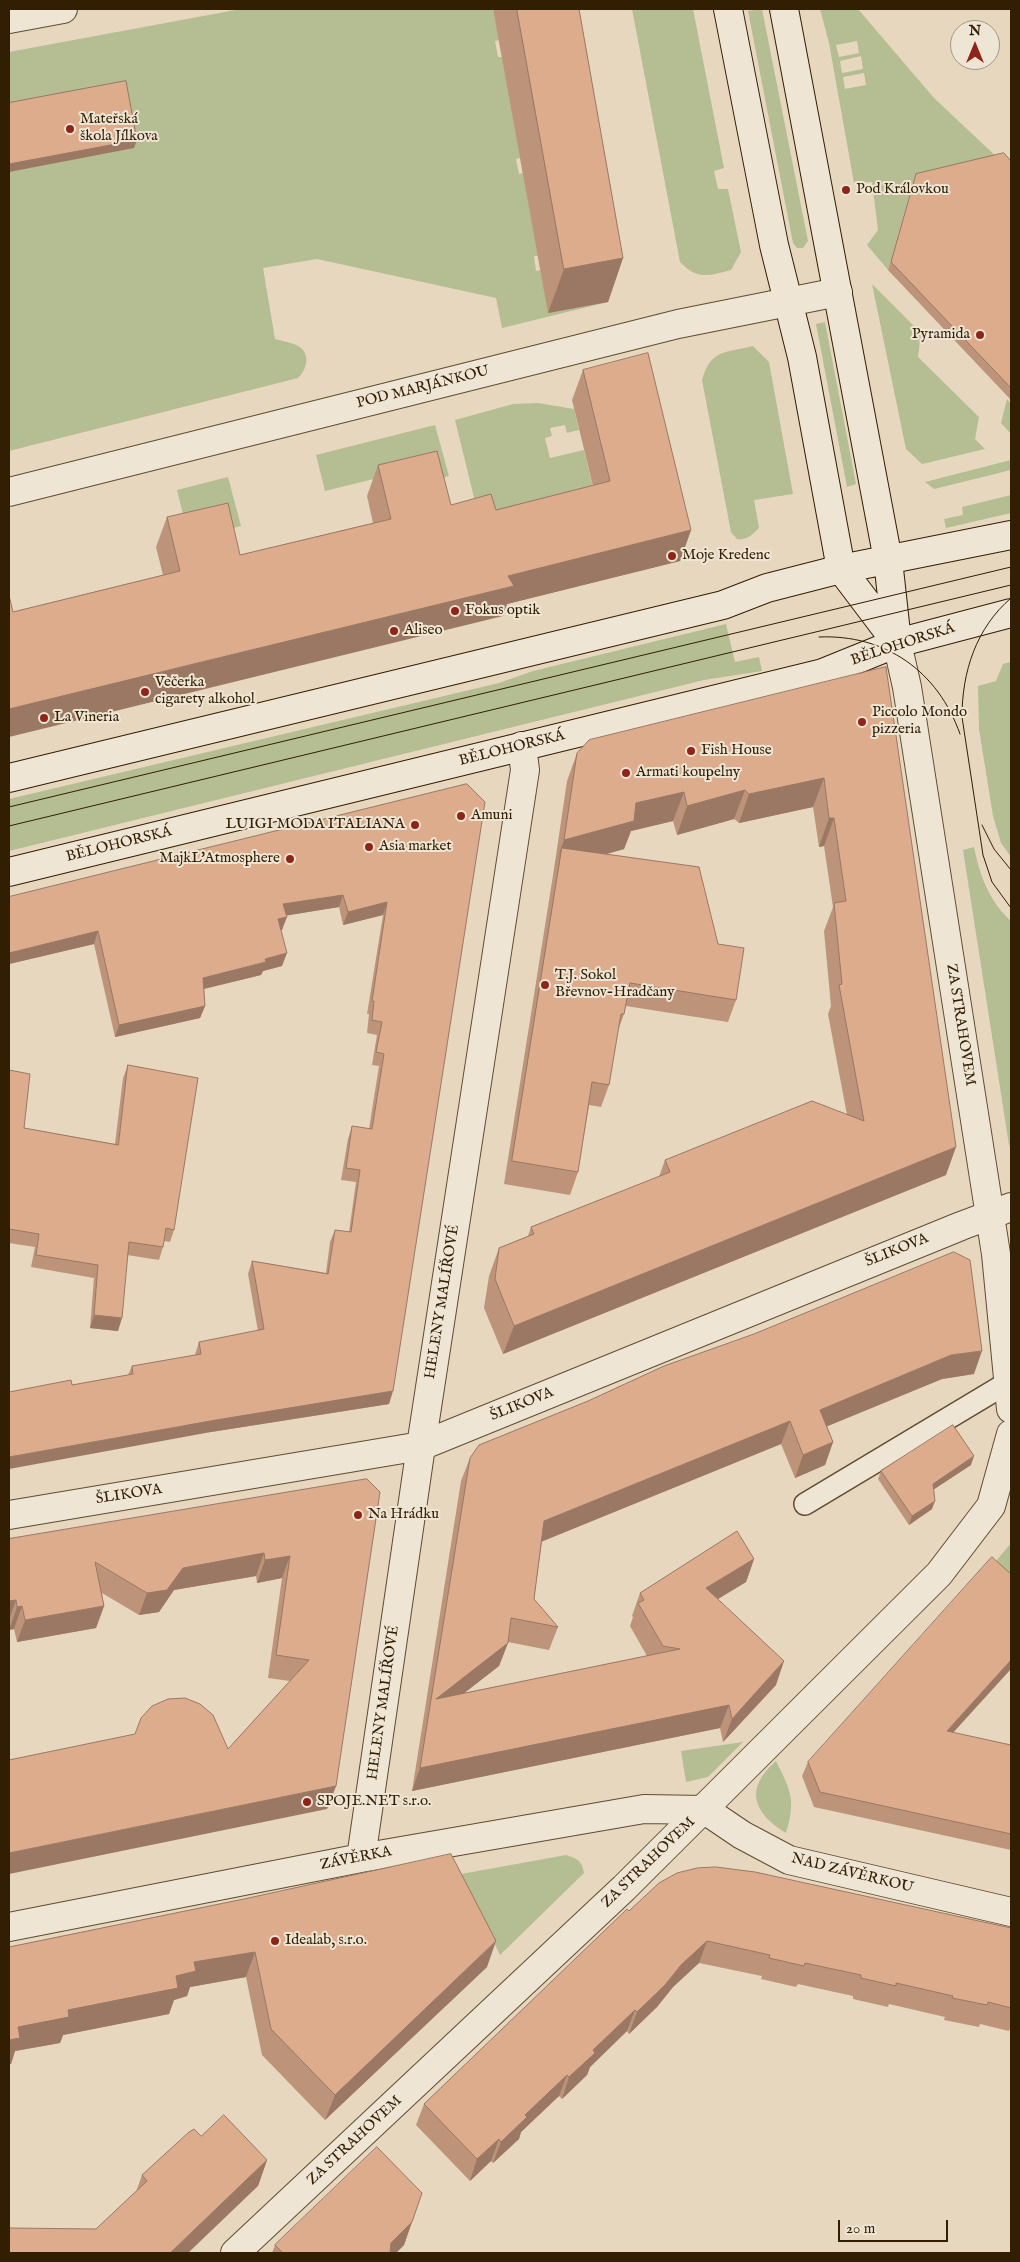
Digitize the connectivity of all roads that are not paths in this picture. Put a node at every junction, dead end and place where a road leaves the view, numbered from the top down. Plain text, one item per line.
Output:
1 (63, 9) edge
2 (728, 9) edge
3 (784, 9) edge
4 (9, 19) edge
5 (838, 292) junction
6 (789, 302) junction
7 (9, 492) edge
8 (1011, 535) edge
9 (888, 560) junction
10 (842, 569) junction
11 (1011, 612) edge
12 (897, 643) junction
13 (522, 746) junction
14 (9, 778) edge
15 (9, 872) edge
16 (1000, 1211) edge
17 (1009, 1396) edge
18 (1011, 1434) edge
19 (421, 1446) junction
20 (1001, 1498) edge
21 (805, 1504) dead end
22 (9, 1515) edge
23 (705, 1810) junction
24 (361, 1858) junction
25 (1011, 1912) edge
26 (9, 1928) edge
27 (235, 2253) edge

1 - 4 street
2 - 6 street
3 - 5 street
5 - 6 street, POD MARJÁNKOU
5 - 9 street
6 - 7 street, POD MARJÁNKOU
6 - 10 street
8 - 9 street
9 - 10 street
9 - 12 street, ZA STRAHOVEM
10 - 12 street
10 - 14 street
11 - 12 street, BĚLOHORSKÁ
12 - 13 street, BĚLOHORSKÁ
12 - 16 street, ZA STRAHOVEM
13 - 15 street, BĚLOHORSKÁ
13 - 19 street, HELENY MALÍŘOVÉ
16 - 17 street, ZA STRAHOVEM
16 - 19 street, ŠLIKOVA
17 - 21 lane
18 - 20 street, ZA STRAHOVEM
19 - 22 street, ŠLIKOVA
19 - 24 street, HELENY MALÍŘOVÉ
20 - 23 street, ZA STRAHOVEM
23 - 24 street, ZÁVĚRKA
23 - 25 street, NAD ZÁVĚRKOU
23 - 27 street, ZA STRAHOVEM
24 - 26 street, ZÁVĚRKA

